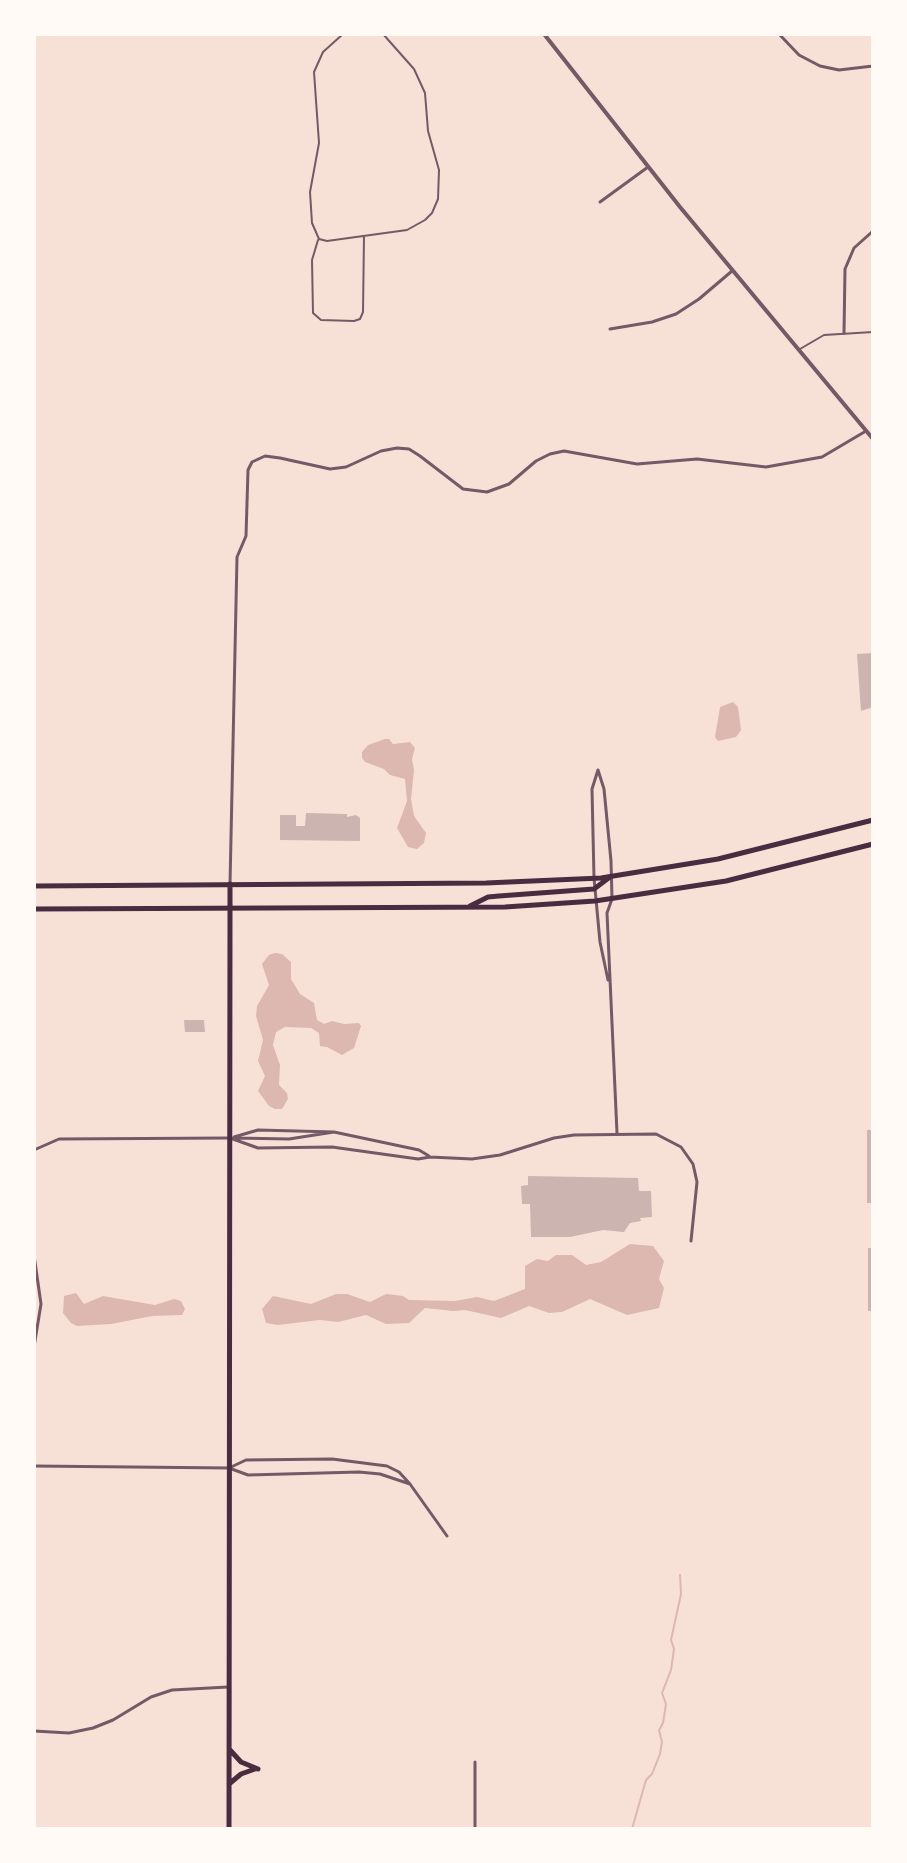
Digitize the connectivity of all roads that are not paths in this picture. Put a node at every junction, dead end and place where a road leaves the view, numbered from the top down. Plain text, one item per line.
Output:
1 (343, 34) edge
2 (383, 34) edge
3 (544, 34) edge
4 (779, 34) edge
5 (873, 66) edge
6 (648, 167) junction
7 (600, 202) dead end
8 (873, 231) edge
9 (364, 236) junction
10 (319, 239) junction
11 (732, 271) junction
12 (610, 329) dead end
13 (873, 332) edge
14 (844, 333) junction
15 (799, 350) junction
16 (867, 431) junction
17 (873, 439) edge
18 (873, 820) edge
19 (873, 844) edge
20 (610, 877) junction
21 (594, 878) junction
22 (230, 884) junction
23 (34, 886) edge
24 (594, 889) junction
25 (612, 899) junction
26 (595, 901) junction
27 (230, 907) junction
28 (469, 907) junction
29 (34, 909) edge
30 (610, 987) junction
31 (334, 1132) junction
32 (617, 1133) junction
33 (230, 1138) junction
34 (34, 1150) edge
35 (430, 1157) junction
36 (691, 1241) dead end
37 (34, 1255) edge
38 (34, 1347) edge
39 (34, 1466) edge
40 (229, 1468) junction
41 (410, 1484) junction
42 (447, 1536) dead end
43 (229, 1687) junction
44 (34, 1731) edge
45 (229, 1749) junction
46 (475, 1762) dead end
47 (229, 1785) junction
48 (229, 1829) edge
49 (475, 1829) edge

1 - 10 lane
2 - 9 lane
3 - 6 street
4 - 5 street
6 - 7 street
6 - 11 street
8 - 14 street
9 - 10 lane
9 - 10 lane
11 - 12 street
11 - 15 street
13 - 14 lane
14 - 15 lane
15 - 16 street
16 - 17 street
16 - 22 street
18 - 20 main road
19 - 25 main road
20 - 21 main road
20 - 21 street
20 - 24 main road
20 - 25 street
21 - 22 main road
21 - 24 street
22 - 23 main road
22 - 27 main road
24 - 26 street
24 - 28 main road
25 - 26 main road
25 - 30 street
26 - 28 main road
26 - 30 street
27 - 28 main road
27 - 29 main road
27 - 33 main road
30 - 32 street
31 - 33 street
31 - 33 street
31 - 35 street
32 - 35 street
32 - 36 street
33 - 34 street
33 - 35 street
33 - 40 main road
37 - 38 street
39 - 40 street
40 - 41 street
40 - 41 street
40 - 43 main road
41 - 42 street
43 - 44 street
43 - 45 main road
45 - 47 main road
45 - 47 main road
46 - 49 street
47 - 48 main road

